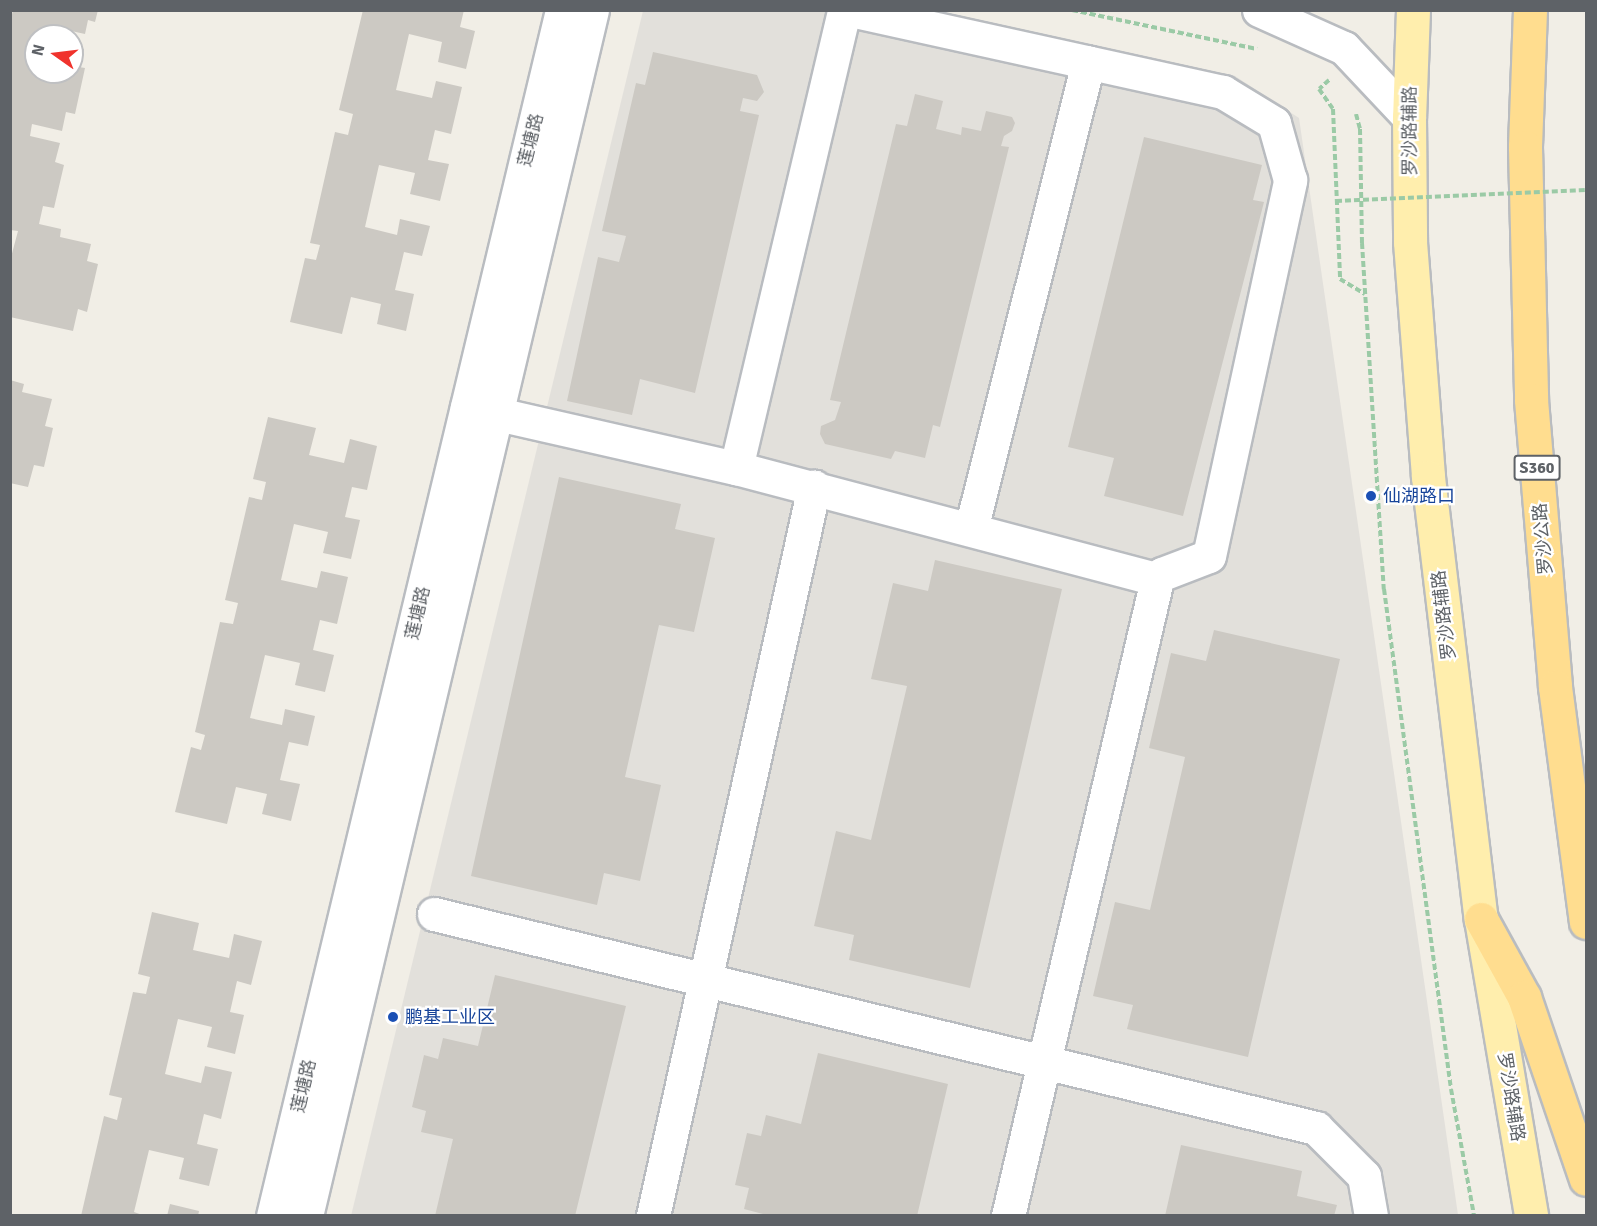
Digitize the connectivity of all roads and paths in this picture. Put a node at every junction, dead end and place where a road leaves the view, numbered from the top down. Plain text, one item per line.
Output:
1 (562, 10) edge
2 (592, 10) edge
3 (847, 10) edge
4 (1072, 10) edge
5 (1259, 10) edge
6 (1413, 10) edge
7 (1530, 10) edge
8 (1260, 50) dead end
9 (1088, 62) junction
10 (1319, 89) dead end
11 (1355, 109) dead end
12 (1409, 117) junction
13 (1587, 190) edge
14 (1336, 201) junction
15 (1365, 294) junction
16 (482, 410) junction
17 (736, 468) junction
18 (814, 487) junction
19 (971, 529) junction
20 (1157, 579) junction
21 (434, 914) dead end
22 (1481, 919) junction
23 (1587, 922) edge
24 (705, 980) junction
25 (1044, 1062) junction
26 (1587, 1179) edge
27 (273, 1215) edge
28 (306, 1215) edge
29 (653, 1215) edge
30 (1008, 1215) edge
31 (1371, 1215) edge
32 (1474, 1215) edge
33 (1531, 1215) edge

1 - 16 street, 莲塘路
2 - 16 street, 莲塘路
3 - 9 street
3 - 17 street
4 - 8 path
5 - 12 street
6 - 12 main road, 罗沙路辅路
7 - 23 highway, 罗沙公路 / S360
9 - 19 street
9 - 20 street
10 - 14 path
11 - 15 path
12 - 22 main road, 罗沙路辅路
13 - 14 path, bridge
14 - 15 path
15 - 32 path
16 - 17 street
16 - 27 street, 莲塘路
16 - 28 street, 莲塘路
17 - 18 street
18 - 19 street
18 - 24 street
19 - 20 street
20 - 25 street
21 - 24 street
22 - 26 highway
22 - 33 main road, 罗沙路辅路
24 - 25 street
24 - 29 street
25 - 30 street
25 - 31 street

